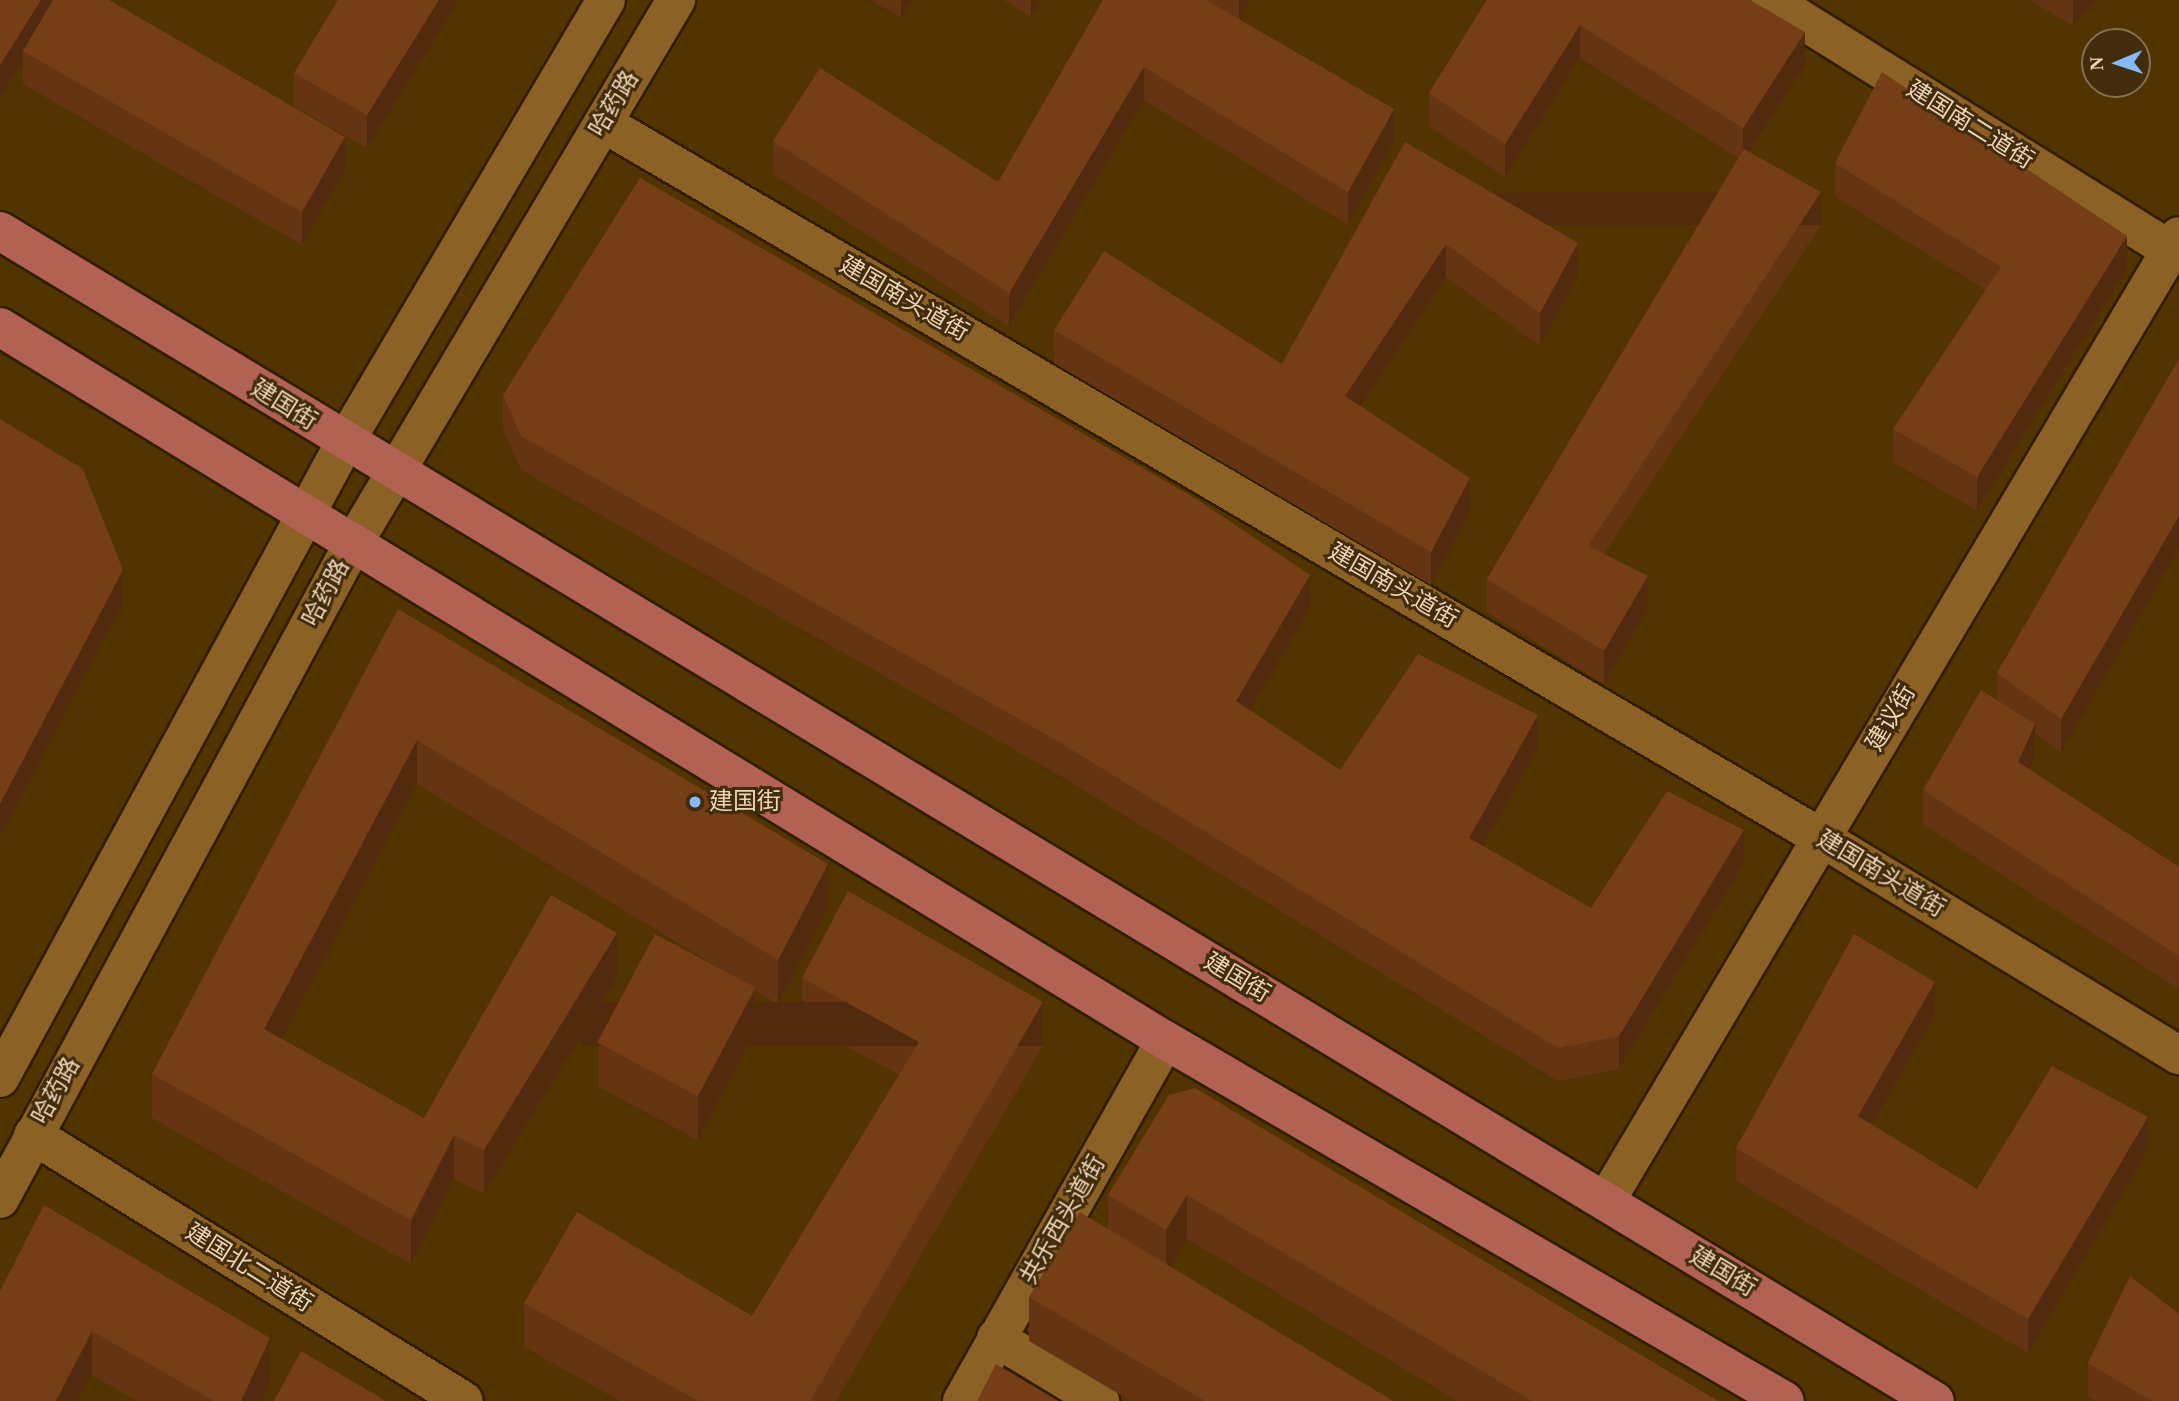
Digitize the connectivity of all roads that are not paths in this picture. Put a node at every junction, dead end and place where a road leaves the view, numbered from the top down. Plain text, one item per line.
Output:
1 (606, 0) edge
2 (676, 0) edge
3 (1770, 0) edge
4 (603, 123) junction
5 (0, 230) edge
6 (2174, 243) edge
7 (0, 327) edge
8 (345, 442) junction
9 (395, 469) junction
10 (305, 513) junction
11 (353, 544) junction
12 (1820, 837) junction
13 (1165, 1040) junction
14 (2179, 1055) edge
15 (0, 1078) edge
16 (33, 1135) junction
17 (0, 1199) edge
18 (1606, 1201) junction
19 (996, 1338) junction
20 (464, 1401) edge
21 (962, 1401) edge
22 (1101, 1401) edge
23 (1785, 1401) edge
24 (1935, 1401) edge

1 - 8 street
2 - 4 street, 哈药路
3 - 6 street, 建国南二道街
4 - 9 street, 哈药路
4 - 12 street, 建国南头道街
5 - 8 main road, 建国街
6 - 12 street, 建议街
7 - 10 main road
8 - 9 main road, 建国街
8 - 10 street
9 - 11 street, 哈药路
9 - 18 main road, 建国街
10 - 11 main road
10 - 15 street
11 - 13 main road
11 - 16 street, 哈药路
12 - 14 street, 建国南头道街
12 - 18 street, 建议街
13 - 19 street, 共乐西头道街
13 - 23 main road
16 - 17 street, 哈药路
16 - 20 street, 建国北二道街
18 - 24 main road, 建国街
19 - 21 street, 共乐西头道街
19 - 22 street

